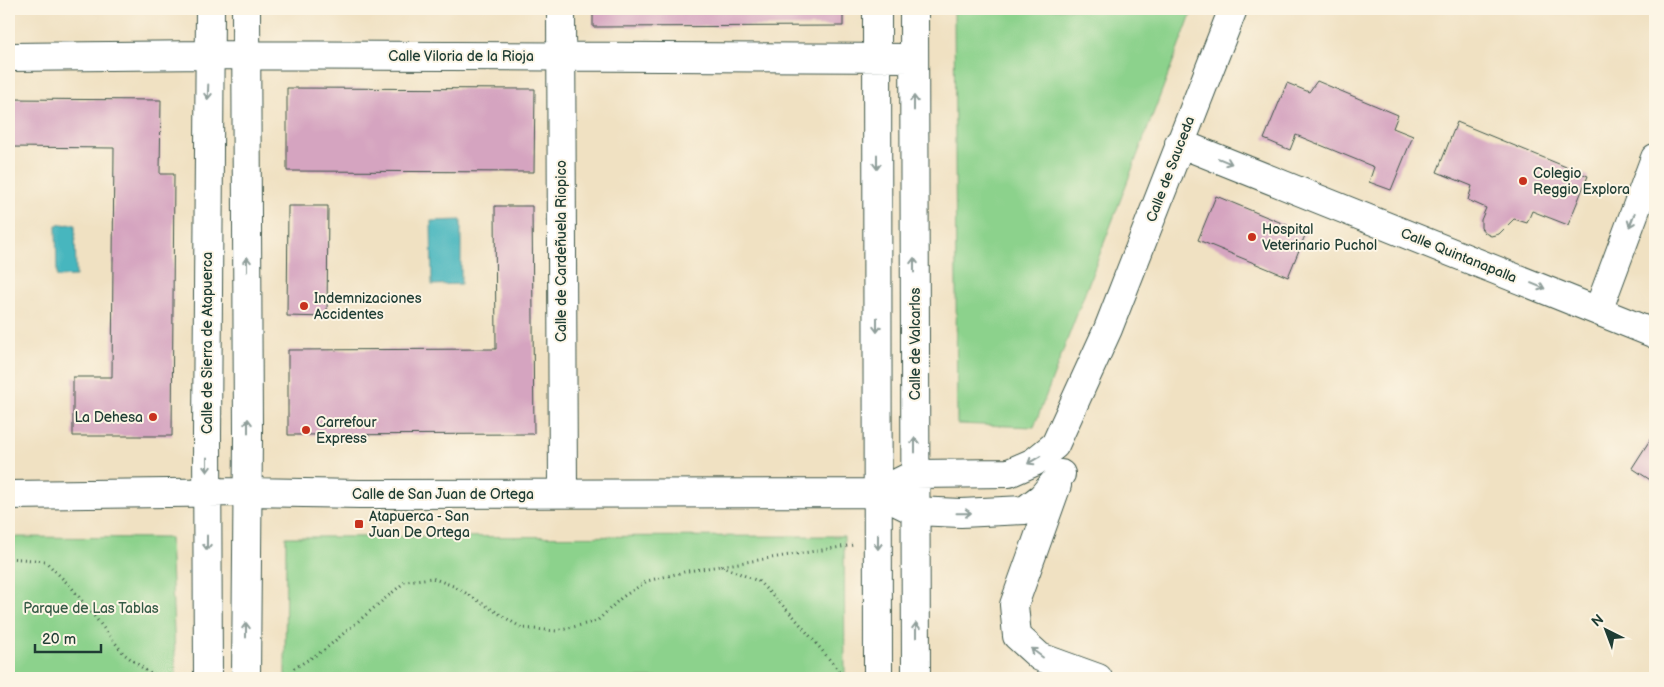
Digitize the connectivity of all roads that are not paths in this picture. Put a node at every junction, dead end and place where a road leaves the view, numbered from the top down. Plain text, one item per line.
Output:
1 (210, 9) edge
2 (246, 9) edge
3 (561, 9) edge
4 (877, 9) edge
5 (914, 9) edge
6 (1233, 9) edge
7 (210, 55) junction
8 (246, 55) junction
9 (877, 56) junction
10 (9, 57) edge
11 (562, 57) junction
12 (914, 58) junction
13 (1180, 143) junction
14 (1655, 158) edge
15 (1598, 310) junction
16 (1108, 329) junction
17 (1655, 334) edge
18 (915, 474) junction
19 (1061, 474) junction
20 (247, 492) junction
21 (563, 493) junction
22 (878, 493) junction
23 (207, 494) junction
24 (9, 495) edge
25 (915, 511) junction
26 (208, 678) edge
27 (246, 678) edge
28 (878, 678) edge
29 (916, 678) edge
30 (1098, 678) edge

1 - 7 street, Calle de Sierra de Atapuerca
2 - 8 street
3 - 11 street, Calle de Cardeñuela Riopico
4 - 9 street
5 - 12 street, Calle de Valcarlos
6 - 13 street, Calle de Sauceda
7 - 8 street, Calle Viloria de la Rioja
7 - 10 street, Calle Viloria de la Rioja
7 -> 23 street, Calle de Sierra de Atapuerca
8 - 11 street, Calle Viloria de la Rioja
20 -> 8 street
9 - 11 street, Calle Viloria de la Rioja
9 - 12 street, Calle Viloria de la Rioja
9 -> 22 street
11 - 21 street, Calle de Cardeñuela Riopico
18 -> 12 street, Calle de Valcarlos
13 -> 15 street, Calle Quintanapalla
13 - 16 street, Calle de Sauceda
14 -> 15 street
15 - 17 street, Calle Quintanapalla
16 -> 18 street, Calle de Sauceda
16 - 19 street, Calle de Sauceda
18 - 22 street, Calle de San Juan de Ortega
18 - 25 street, Calle de Valcarlos
25 -> 19 street, Calle de Sauceda
30 -> 19 street, Calle de Sauceda
20 - 21 street, Calle de San Juan de Ortega
20 - 23 street, Calle de San Juan de Ortega
27 -> 20 street
21 - 22 street, Calle de San Juan de Ortega
22 - 25 street, Calle de San Juan de Ortega
22 -> 28 street
23 - 24 street, Calle de San Juan de Ortega
23 -> 26 street, Calle de Sierra de Atapuerca
29 -> 25 street, Calle de Valcarlos

